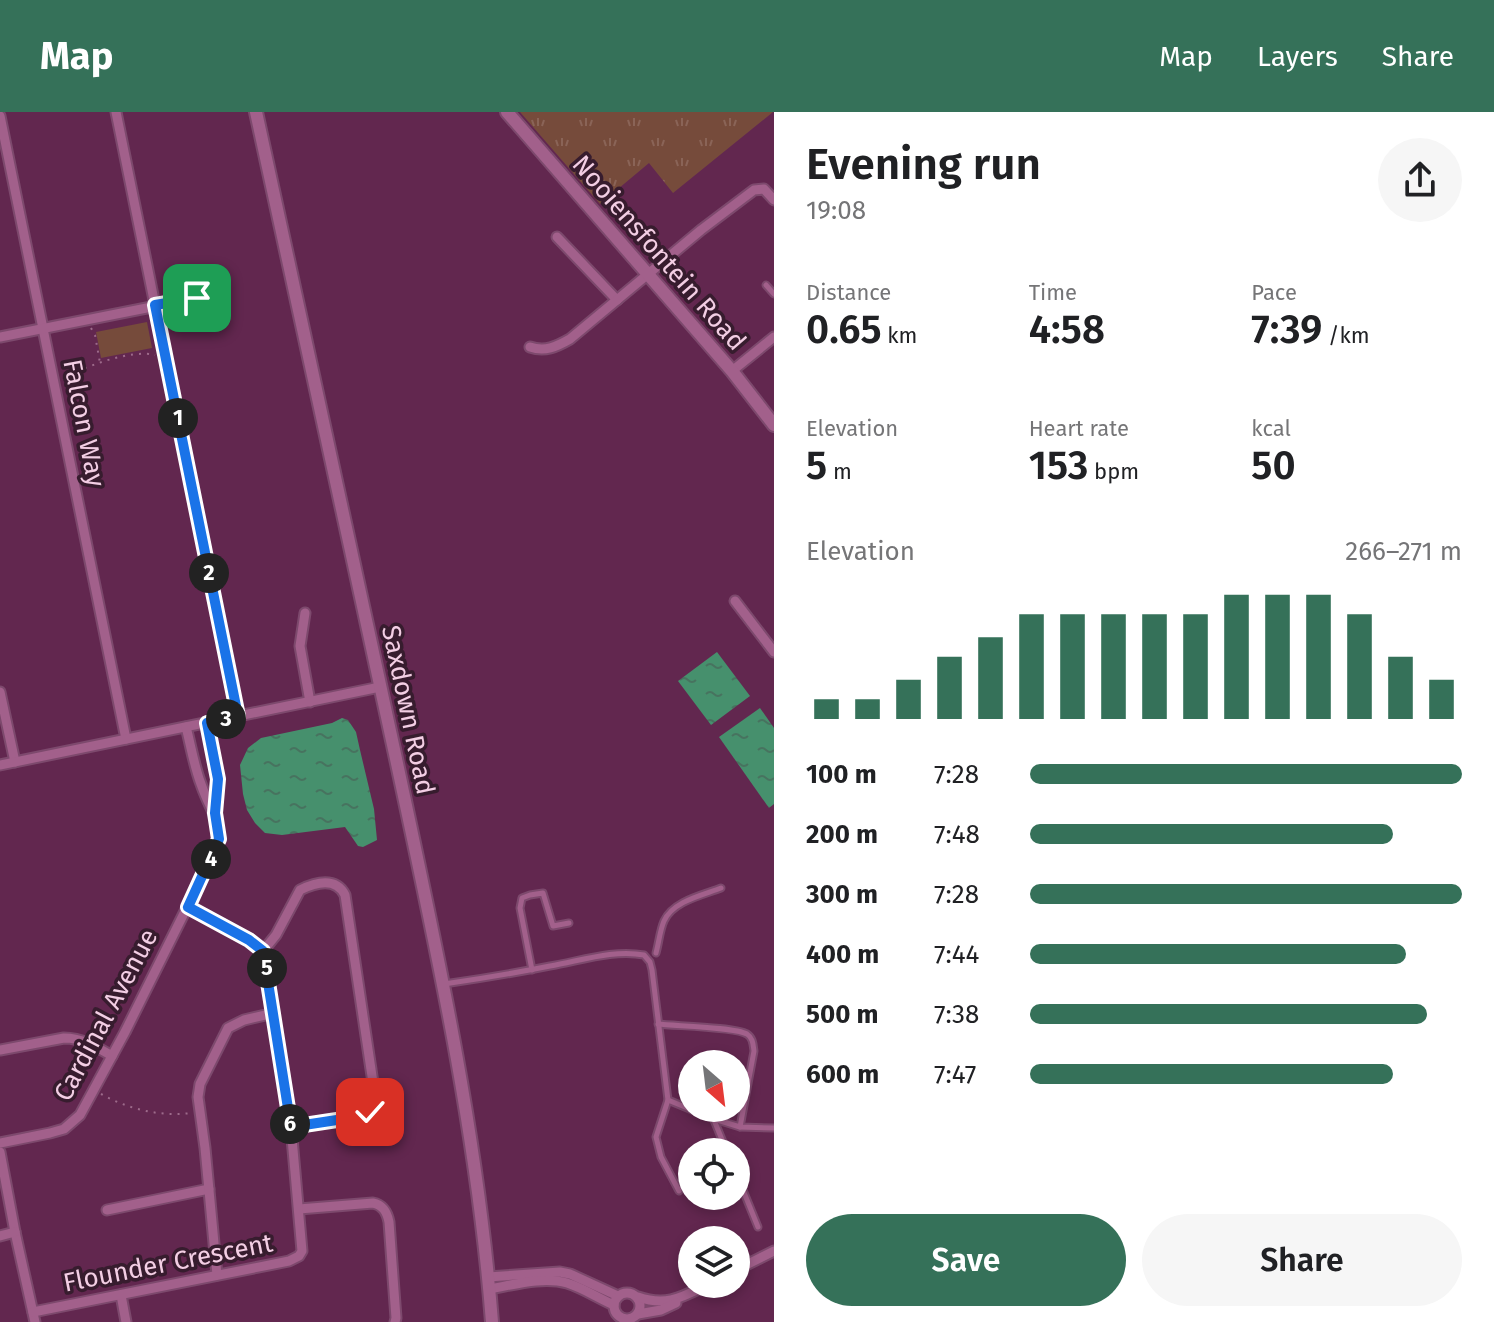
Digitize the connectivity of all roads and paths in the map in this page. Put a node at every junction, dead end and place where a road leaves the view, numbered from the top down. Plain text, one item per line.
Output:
1 (116, 112) edge
2 (256, 112) edge
3 (507, 112) edge
4 (0, 116) edge
5 (774, 200) edge
6 (557, 237) dead end
7 (649, 275) junction
8 (766, 285) dead end
9 (774, 294) edge
10 (197, 298) dead end
11 (617, 300) junction
12 (155, 305) junction
13 (88, 319) junction
14 (42, 328) junction
15 (0, 337) edge
16 (774, 337) edge
17 (530, 347) dead end
18 (164, 354) junction
19 (100, 363) junction
20 (732, 371) junction
21 (54, 385) junction
22 (774, 425) edge
23 (735, 601) dead end
24 (305, 613) dead end
25 (774, 652) edge
26 (380, 687) junction
27 (0, 692) edge
28 (310, 702) junction
29 (238, 716) junction
30 (207, 723) junction
31 (186, 727) junction
32 (126, 739) junction
33 (15, 762) junction
34 (0, 765) edge
35 (215, 813) junction
36 (721, 888) dead end
37 (188, 907) junction
38 (569, 923) dead end
39 (263, 951) junction
40 (656, 953) dead end
41 (532, 970) junction
42 (444, 984) junction
43 (274, 1013) junction
44 (658, 1024) junction
45 (0, 1050) edge
46 (112, 1056) junction
47 (95, 1090) junction
48 (668, 1100) junction
49 (678, 1104) edge
50 (200, 1111) junction
51 (724, 1122) edge
52 (291, 1127) junction
53 (740, 1127) junction
54 (774, 1128) edge
55 (0, 1143) edge
56 (0, 1152) edge
57 (209, 1189) junction
58 (678, 1189) edge
59 (750, 1207) edge
60 (299, 1209) junction
61 (107, 1210) dead end
62 (758, 1227) dead end
63 (15, 1232) junction
64 (0, 1236) edge
65 (774, 1251) edge
66 (750, 1263) edge
67 (217, 1275) junction
68 (489, 1283) junction
69 (121, 1295) junction
70 (638, 1297) junction
71 (678, 1297) edge
72 (686, 1298) edge
73 (616, 1300) junction
74 (638, 1314) junction
75 (34, 1317) edge
76 (126, 1322) edge
77 (395, 1322) edge
78 (492, 1322) edge

1 - 12 street
2 - 26 street, Saxdown Road
3 - 7 street, Nooiensfontein Road
4 - 14 street, Falcon Way
5 - 7 street
6 - 11 street
7 - 11 street
7 - 20 street, Nooiensfontein Road
8 - 9 lane
10 - 12 street
11 - 17 street
12 - 13 street
12 - 18 street
13 - 14 street
13 - 19 path
14 - 15 street
14 - 21 street, Falcon Way
16 - 20 street
18 - 19 path
18 - 29 street
19 - 21 path
20 - 22 street, Nooiensfontein Road
21 - 32 street, Falcon Way
23 - 25 street
24 - 28 street
26 - 28 street
26 - 42 street, Saxdown Road
27 - 33 street
28 - 29 street
29 - 30 street
30 - 31 street
30 - 35 street, Cardinal Avenue
31 - 32 street
31 - 35 street, Cardinal Avenue
32 - 33 street
33 - 34 street
35 - 37 street, Cardinal Avenue
36 - 40 lane
37 - 39 street
37 - 46 street, Cardinal Avenue
38 - 41 lane
39 - 43 street, Flounder Crescent
39 - 52 street
41 - 42 lane
41 - 44 lane
42 - 68 street, Saxdown Road
43 - 50 street
43 - 52 street, Flounder Crescent
44 - 48 lane
44 - 53 lane
45 - 46 street
46 - 47 street, Cardinal Avenue
47 - 50 path
47 - 55 street, Cardinal Avenue
48 - 49 lane
48 - 58 lane
50 - 57 street
51 - 53 lane
52 - 60 street, Flounder Crescent
53 - 54 lane
56 - 63 street
57 - 61 street
57 - 67 street
59 - 62 lane
60 - 67 street, Flounder Crescent
60 - 77 street
63 - 64 street
63 - 75 street
65 - 66 street
67 - 69 street, Flounder Crescent
68 - 73 street
68 - 78 street, Saxdown Road
69 - 75 street, Flounder Crescent
69 - 76 street
70 - 71 street
70 - 73 street
70 - 74 street
72 - 74 street
73 - 74 street

